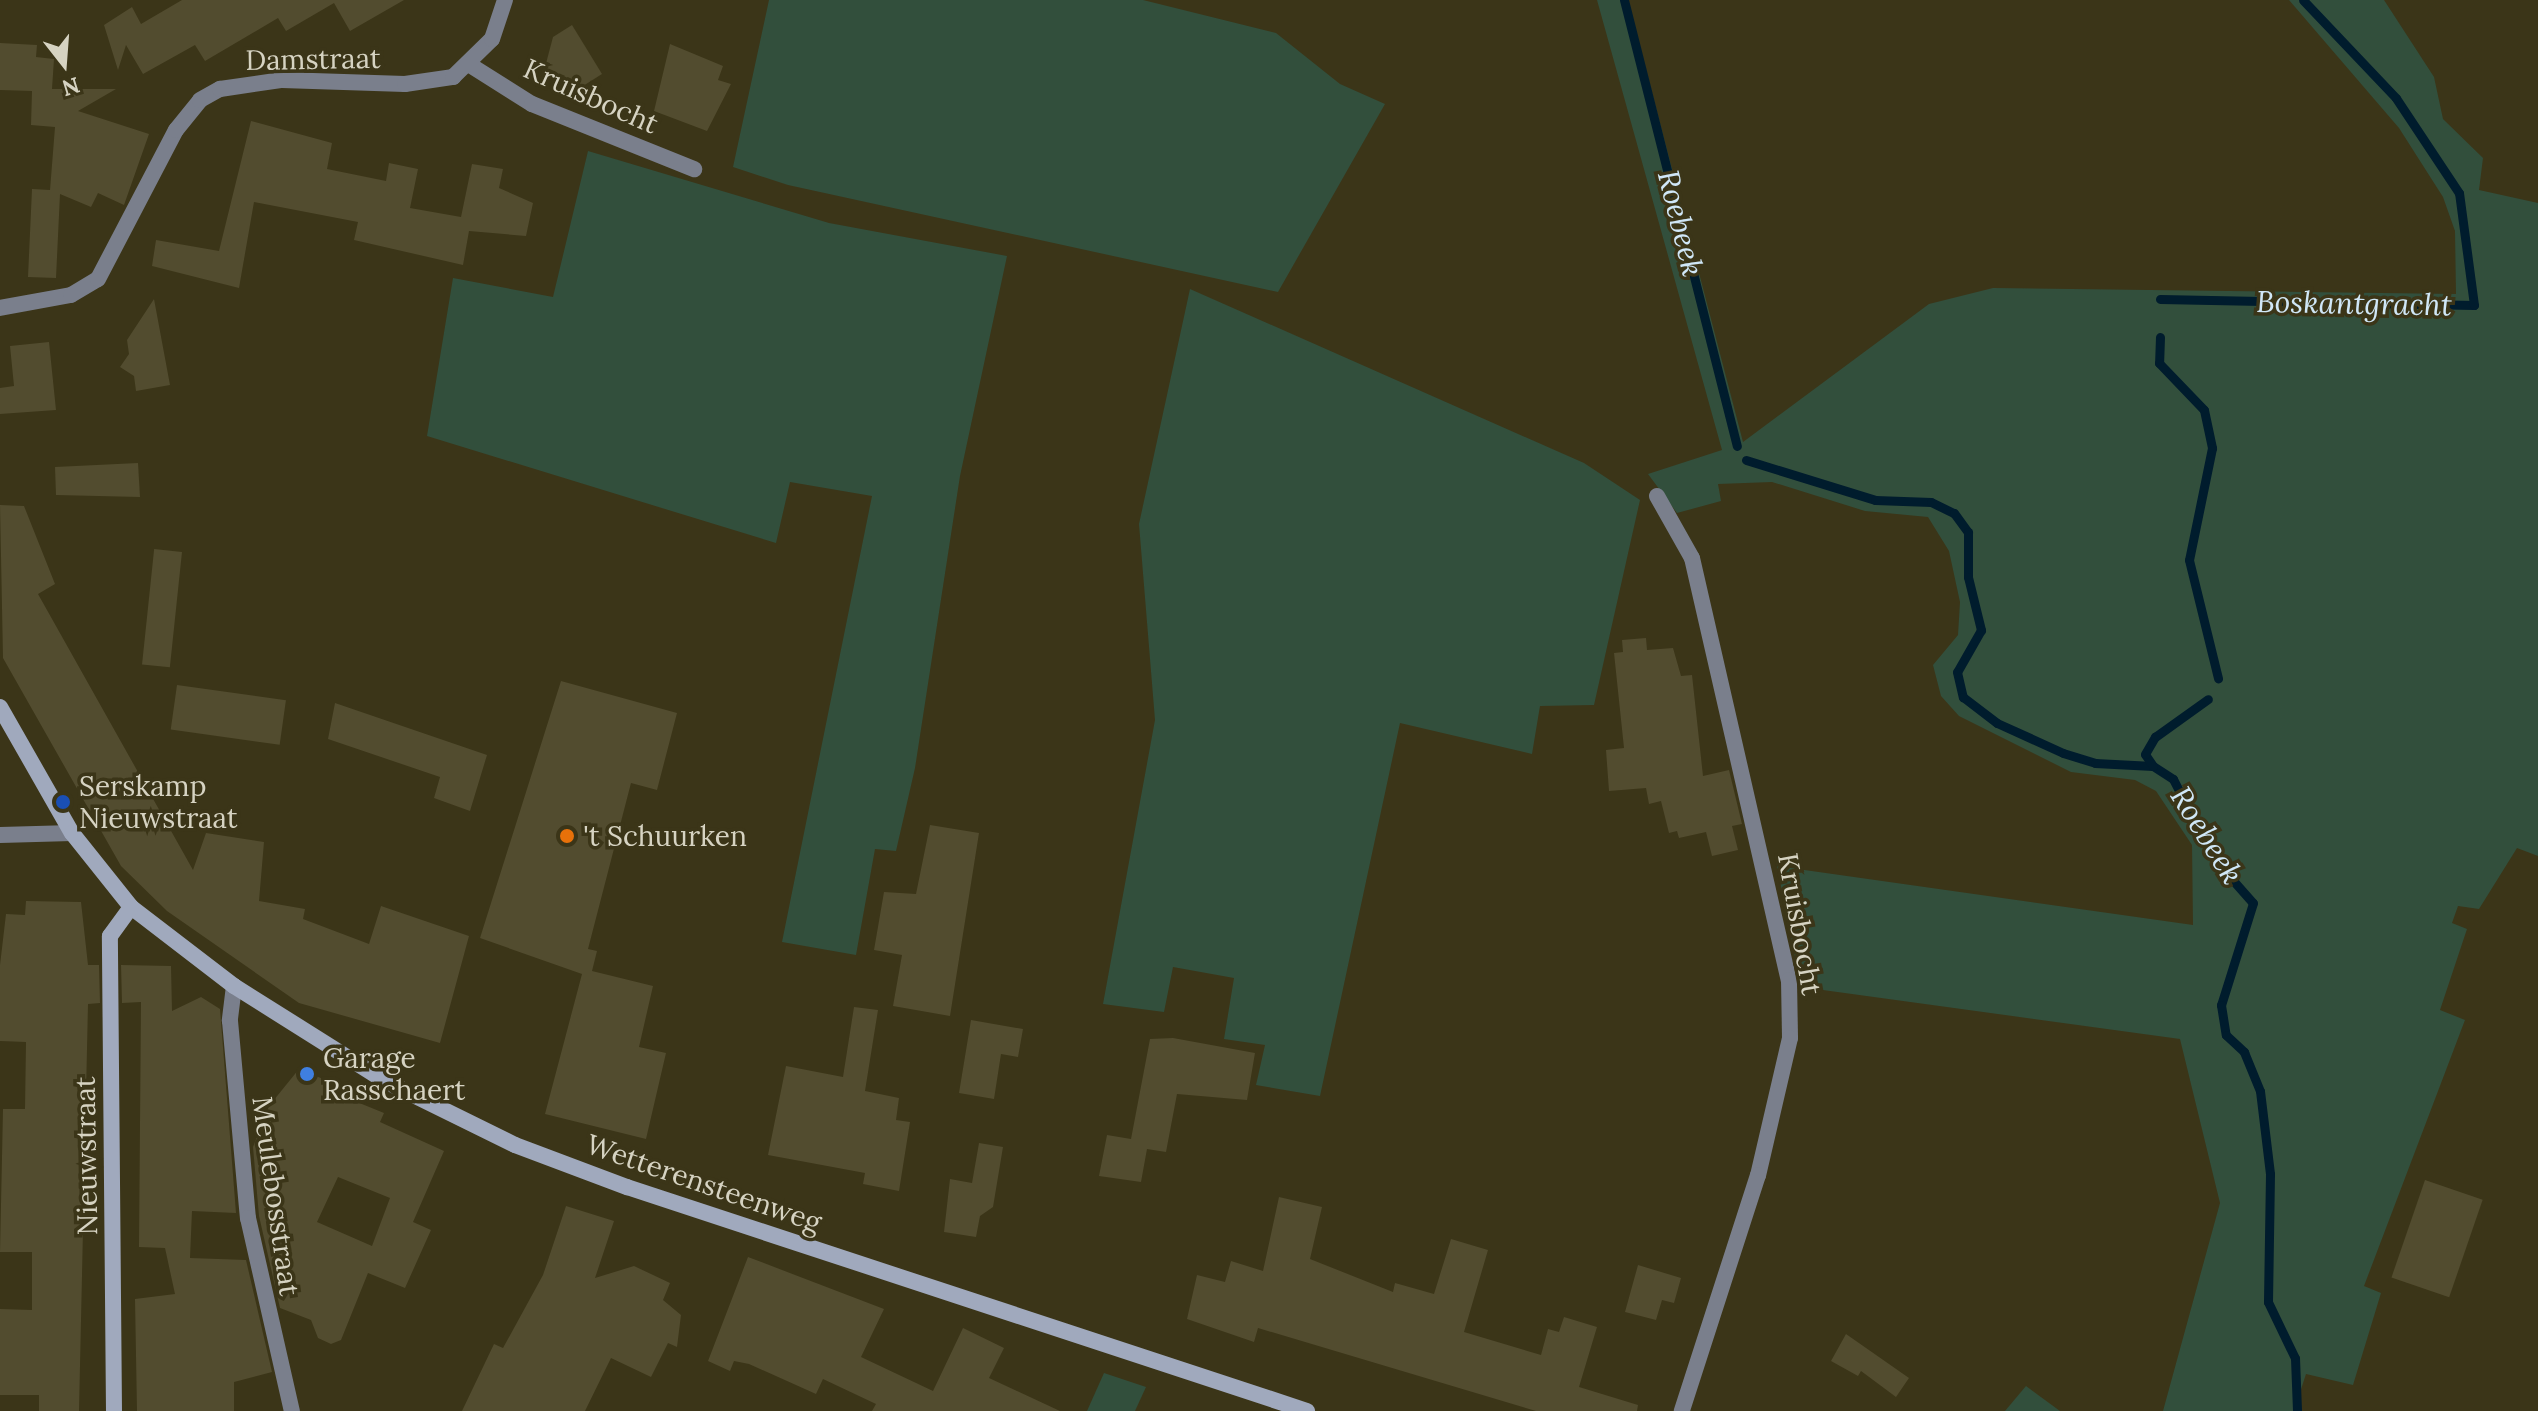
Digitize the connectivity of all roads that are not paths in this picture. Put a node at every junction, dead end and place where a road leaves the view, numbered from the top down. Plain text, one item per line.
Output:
1 (505, 0) edge
2 (470, 65) junction
3 (694, 169) dead end
4 (0, 308) edge
5 (1657, 496) dead end
6 (0, 707) edge
7 (72, 833) junction
8 (0, 835) edge
9 (131, 907) junction
10 (234, 986) junction
11 (114, 1411) edge
12 (292, 1411) edge
13 (1307, 1411) edge
14 (1682, 1411) edge

1 - 2 street
2 - 3 street, Kruisbocht
2 - 4 street, Damstraat
5 - 14 street, Kruisbocht
6 - 7 street, Wetterensteenweg
7 - 8 street
7 - 9 street, Wetterensteenweg
9 - 10 street, Wetterensteenweg
9 - 11 street, Nieuwstraat
10 - 12 street, Meulebosstraat
10 - 13 street, Wetterensteenweg

